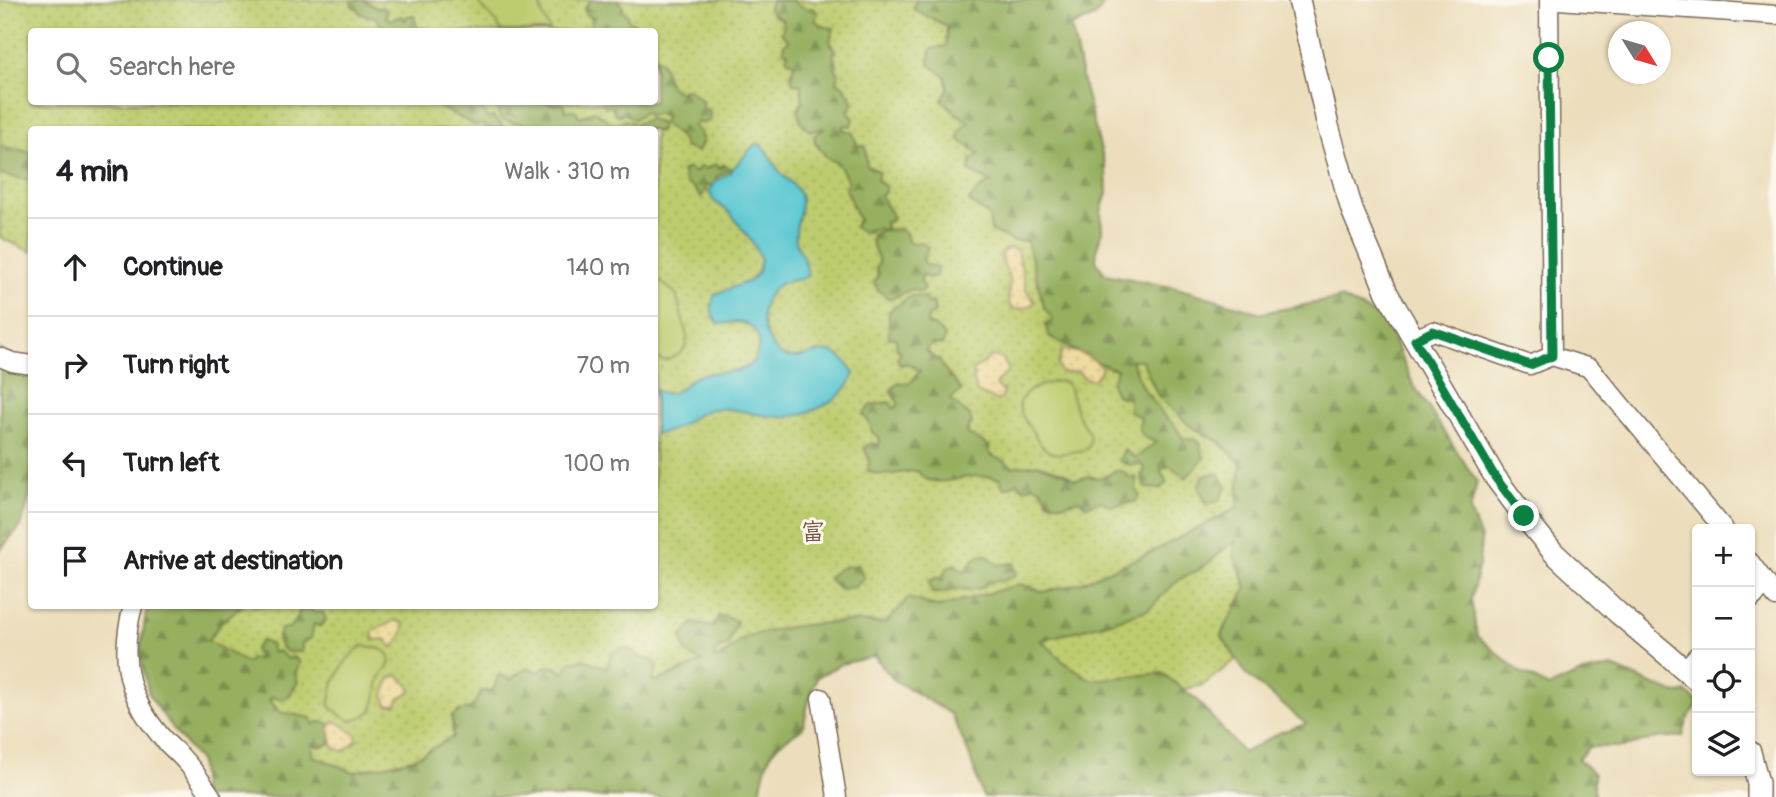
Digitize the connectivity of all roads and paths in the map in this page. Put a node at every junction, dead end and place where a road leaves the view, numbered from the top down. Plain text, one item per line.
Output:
1 (1299, 0) edge
2 (1549, 0) edge
3 (1558, 0) edge
4 (1776, 15) edge
5 (1415, 340) junction
6 (1552, 356) junction
7 (0, 357) edge
8 (28, 364) edge
9 (1720, 524) edge
10 (1755, 568) edge
11 (1772, 590) edge
12 (1755, 598) edge
13 (133, 609) edge
14 (1692, 667) edge
15 (821, 698) dead end
16 (1755, 771) edge
17 (212, 797) edge
18 (837, 797) edge
19 (1758, 797) edge

1 - 5 street
2 - 6 street
3 - 4 street
5 - 6 street
5 - 14 street
6 - 9 street
7 - 8 street
10 - 11 street
11 - 12 street
13 - 17 street
15 - 18 street
16 - 19 street

